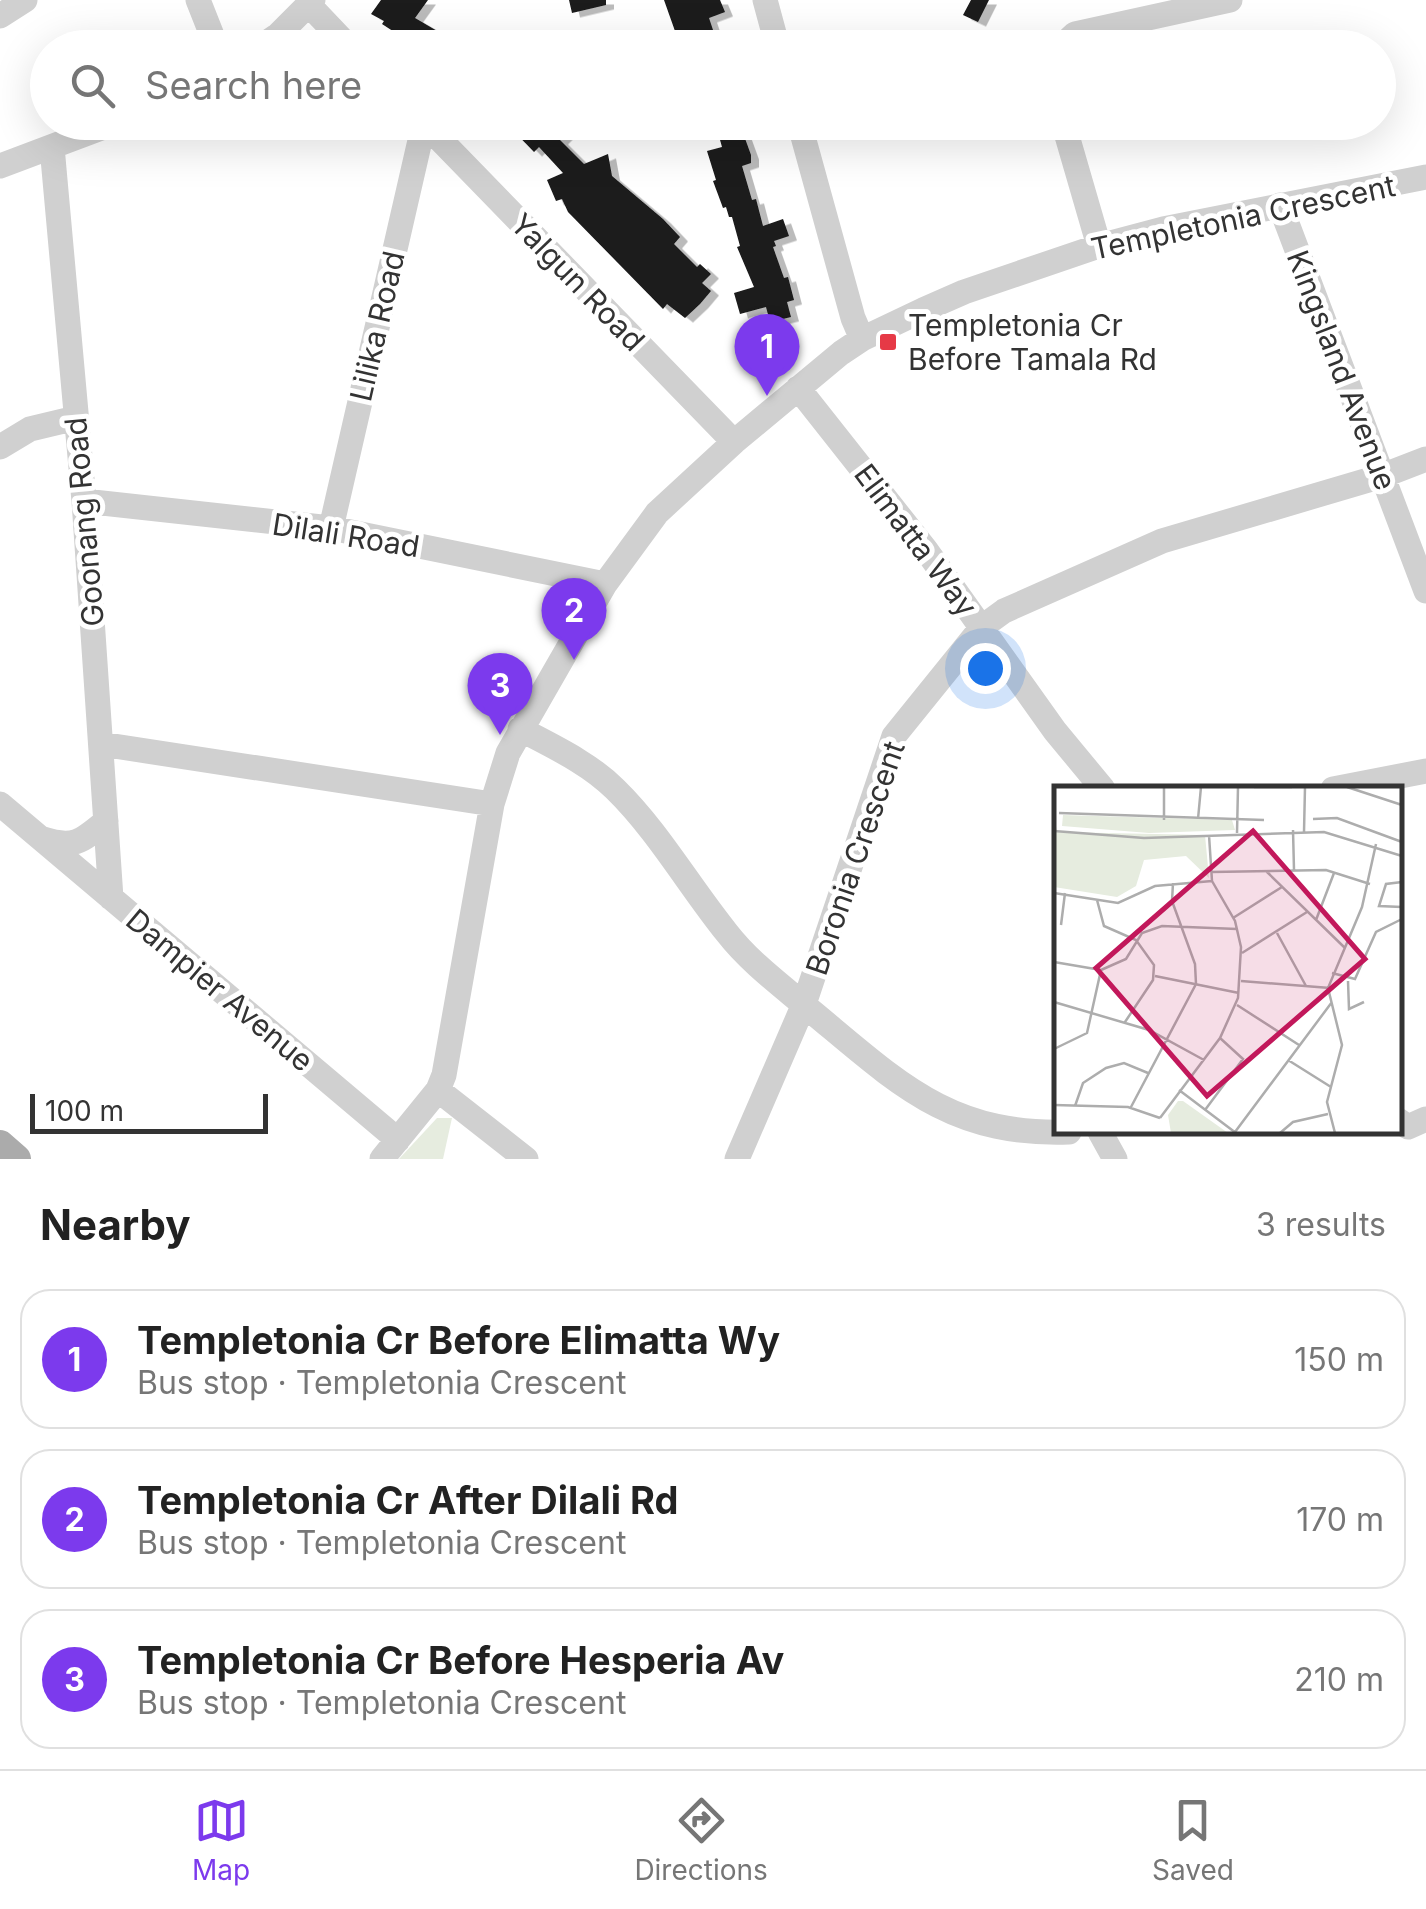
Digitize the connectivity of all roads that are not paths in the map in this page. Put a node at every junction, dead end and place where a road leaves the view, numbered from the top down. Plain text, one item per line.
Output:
1 (24, 0) edge
2 (198, 0) edge
3 (765, 0) edge
4 (1230, 0) edge
5 (318, 5) edge
6 (0, 16) edge
7 (210, 30) edge
8 (284, 30) edge
9 (295, 30) edge
10 (337, 30) edge
11 (773, 30) edge
12 (1093, 30) edge
13 (30, 139) edge
14 (70, 140) edge
15 (419, 140) edge
16 (440, 140) edge
17 (803, 140) edge
18 (1068, 140) edge
19 (52, 147) junction
20 (0, 150) edge
21 (0, 166) edge
22 (1426, 177) edge
23 (1280, 205) junction
24 (1099, 246) junction
25 (862, 339) junction
26 (798, 388) junction
27 (76, 418) junction
28 (734, 442) junction
29 (0, 447) edge
30 (1426, 459) edge
31 (1382, 476) junction
32 (84, 501) junction
33 (331, 528) junction
34 (605, 584) junction
35 (1426, 591) edge
36 (982, 627) junction
37 (520, 728) junction
38 (101, 744) junction
39 (1426, 771) edge
40 (1101, 786) edge
41 (1348, 786) edge
42 (0, 804) edge
43 (492, 804) junction
44 (106, 821) junction
45 (43, 839) junction
46 (111, 898) junction
47 (804, 1004) junction
48 (438, 1090) junction
49 (1411, 1122) edge
50 (1054, 1132) edge
51 (1101, 1134) edge
52 (0, 1145) edge
53 (1426, 1148) edge
54 (390, 1150) edge
55 (16, 1159) edge
56 (526, 1159) edge
57 (737, 1159) edge
58 (1115, 1159) edge

1 - 6 street
2 - 7 street
3 - 11 street
4 - 12 street
5 - 8 street
5 - 9 street
5 - 10 street
13 - 20 street
14 - 19 street
15 - 33 street, Lilika Road
16 - 28 street, Yalgun Road
17 - 25 street
18 - 24 street
19 - 21 street
19 - 27 street, Goonang Road
22 - 23 street, Templetonia Crescent
23 - 24 street, Templetonia Crescent
23 - 31 street, Kingsland Avenue
24 - 25 street, Templetonia Crescent
25 - 26 street, Templetonia Crescent
26 - 28 street, Templetonia Crescent
26 - 36 street, Elimatta Way
27 - 29 street
27 - 32 street, Goonang Road
28 - 34 street, Templetonia Crescent
30 - 31 street, Boronia Crescent
31 - 35 street, Kingsland Avenue
31 - 36 street, Boronia Crescent
32 - 33 street, Dilali Road
32 - 38 street, Goonang Road
33 - 34 street, Dilali Road
34 - 37 street, Templetonia Crescent
36 - 40 street, Elimatta Way
36 - 47 street, Boronia Crescent
37 - 43 street, Templetonia Crescent
37 - 47 street
38 - 43 street
38 - 44 street, Goonang Road
39 - 41 street
42 - 45 street, Dampier Avenue
43 - 48 street, Templetonia Crescent
44 - 45 street
44 - 46 street, Goonang Road
45 - 46 street, Dampier Avenue
46 - 54 street, Dampier Avenue
47 - 50 street
47 - 57 street, Boronia Crescent
48 - 54 street, Templetonia Crescent
48 - 56 street
49 - 53 street
51 - 58 street
52 - 55 main road

